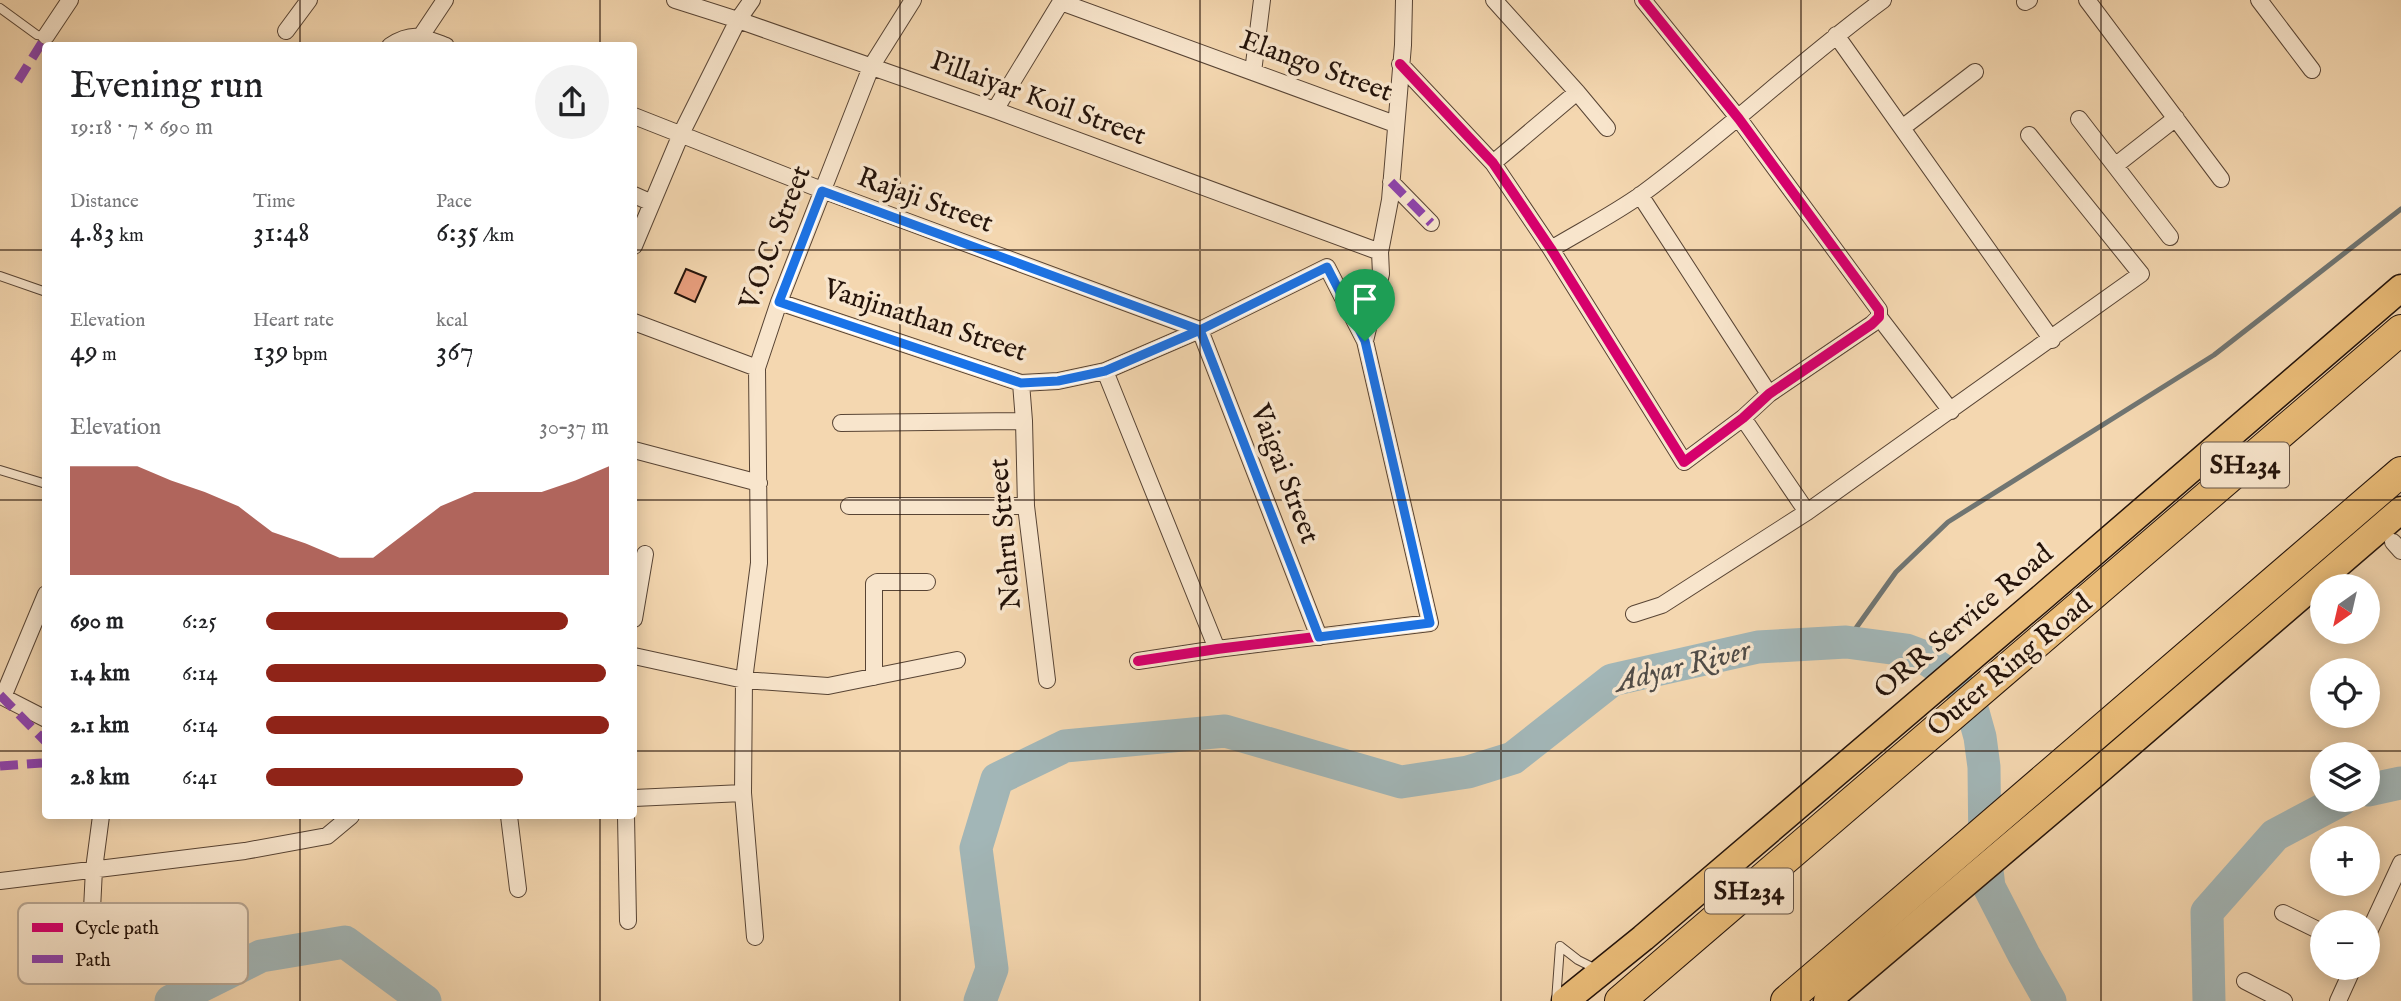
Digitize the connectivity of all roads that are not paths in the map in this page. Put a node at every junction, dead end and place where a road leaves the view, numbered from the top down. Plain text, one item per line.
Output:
1 (69, 0) edge
2 (309, 0) edge
3 (445, 0) edge
4 (675, 0) edge
5 (752, 0) edge
6 (913, 0) edge
7 (1262, 0) edge
8 (1404, 0) edge
9 (1494, 0) edge
10 (1643, 0) edge
11 (1884, 0) edge
12 (2087, 0) edge
13 (2259, 0) edge
14 (1061, 1) edge
15 (0, 8) edge
16 (738, 20) junction
17 (286, 31) dead end
18 (1836, 35) junction
19 (46, 36) joint
20 (421, 36) junction
21 (396, 42) edge
22 (436, 42) edge
23 (1400, 64) junction
24 (871, 67) junction
25 (2312, 70) dead end
26 (1254, 72) junction
27 (1975, 72) dead end
28 (1577, 92) junction
29 (995, 110) junction
30 (637, 117) edge
31 (2079, 118) dead end
32 (2176, 118) junction
33 (1739, 119) junction
34 (1395, 124) junction
35 (1607, 128) dead end
36 (1902, 128) junction
37 (681, 134) junction
38 (2029, 135) dead end
39 (1493, 163) junction
40 (2116, 165) junction
41 (2221, 179) dead end
42 (1391, 182) junction
43 (822, 191) junction
44 (1640, 195) junction
45 (637, 196) edge
46 (652, 203) junction
47 (1431, 223) dead end
48 (2170, 237) dead end
49 (637, 239) edge
50 (1551, 249) junction
51 (1380, 252) junction
52 (0, 276) edge
53 (2401, 288) edge
54 (42, 291) edge
55 (779, 302) junction
56 (1879, 317) junction
57 (637, 323) edge
58 (1200, 330) junction
59 (2401, 330) edge
60 (2052, 340) junction
61 (1365, 341) junction
62 (757, 369) junction
63 (1105, 371) junction
64 (1021, 383) junction
65 (1769, 394) junction
66 (1951, 411) junction
67 (1743, 418) junction
68 (1024, 421) junction
69 (841, 423) dead end
70 (637, 451) edge
71 (0, 470) edge
72 (2401, 472) edge
73 (42, 483) edge
74 (759, 483) junction
75 (849, 506) dead end
76 (1026, 506) junction
77 (2401, 510) edge
78 (1807, 512) junction
79 (645, 554) dead end
80 (928, 582) dead end
81 (637, 601) edge
82 (42, 604) edge
83 (1634, 614) dead end
84 (1319, 637) junction
85 (1217, 649) junction
86 (637, 657) edge
87 (957, 660) dead end
88 (1138, 661) dead end
89 (874, 677) junction
90 (744, 680) junction
91 (1047, 680) dead end
92 (42, 717) edge
93 (743, 793) junction
94 (637, 798) edge
95 (101, 819) edge
96 (347, 819) edge
97 (509, 819) edge
98 (626, 819) edge
99 (2401, 863) edge
100 (94, 869) junction
101 (0, 881) edge
102 (517, 889) dead end
103 (2395, 889) edge
104 (92, 903) edge
105 (2283, 913) dead end
106 (2380, 914) edge
107 (628, 921) dead end
108 (2310, 926) edge
109 (755, 937) dead end
110 (1602, 971) junction
111 (2348, 980) edge
112 (2245, 981) dead end
113 (1571, 997) edge
114 (1620, 1001) edge
115 (1786, 1001) edge
116 (1827, 1001) edge
117 (2284, 1001) edge
118 (2338, 1001) edge

1 - 19 street
2 - 17 street
3 - 20 street
4 - 16 street, Pillaiyar Koil Street
5 - 16 street
6 - 24 street, V.O.C. Street
7 - 26 street
8 - 23 street
9 - 28 street
10 - 33 street
11 - 18 street
12 - 32 street
13 - 25 street
14 - 26 street, Elango Street
14 - 29 street
15 - 19 lane
16 - 24 street, Pillaiyar Koil Street
16 - 37 street
18 - 33 street
18 - 36 street
20 - 21 street
20 - 22 street
23 - 34 street
23 - 39 street
24 - 29 street, Pillaiyar Koil Street
24 - 43 street, V.O.C. Street
26 - 34 street, Elango Street
27 - 36 street
28 - 35 street
28 - 39 street
29 - 51 street, Pillaiyar Koil Street
30 - 37 street, Rajaji Street
31 - 40 street
32 - 40 street
32 - 41 street
33 - 44 street
33 - 56 street
34 - 42 street
36 - 60 street
37 - 43 street, Rajaji Street
37 - 46 street
38 - 60 street
39 - 50 street
40 - 48 street
42 - 47 street
42 - 51 street
43 - 55 street, V.O.C. Street
43 - 58 street, Rajaji Street
44 - 50 street
44 - 65 street
45 - 46 street
46 - 49 street
50 - 67 street
51 - 61 street
52 - 54 lane
53 - 110 main road, ORR Service Road
55 - 62 street, V.O.C. Street
55 - 64 street, Vanjinathan Street
56 - 65 street
56 - 66 street
57 - 62 street
58 - 61 street, Vanjinathan Street
58 - 63 street, Vanjinathan Street
58 - 84 street, Vaigai Street
59 - 114 highway, Outer Ring Road / SH234
60 - 66 street
61 - 84 street
62 - 74 street, V.O.C. Street
63 - 64 street, Vanjinathan Street
63 - 85 street
64 - 68 street, Nehru Street
65 - 67 street
66 - 78 street
67 - 78 street
68 - 69 street
68 - 76 street, Nehru Street
70 - 74 street
71 - 73 lane
72 - 115 highway
74 - 90 street, V.O.C. Street
75 - 76 street
76 - 91 street, Nehru Street
77 - 116 main road
78 - 83 street
79 - 81 street
80 - 89 street
82 - 92 street
84 - 85 street
85 - 88 street
86 - 90 street
87 - 89 street
89 - 90 street
90 - 93 street, V.O.C. Street
93 - 94 street
93 - 109 street, V.O.C. Street
95 - 100 street
96 - 100 street
97 - 102 street
98 - 107 street
99 - 103 street
100 - 101 street
100 - 104 street
103 - 106 street
105 - 108 street
110 - 113 main road, ORR Service Road
110 - 113 lane
111 - 118 street
112 - 117 street

